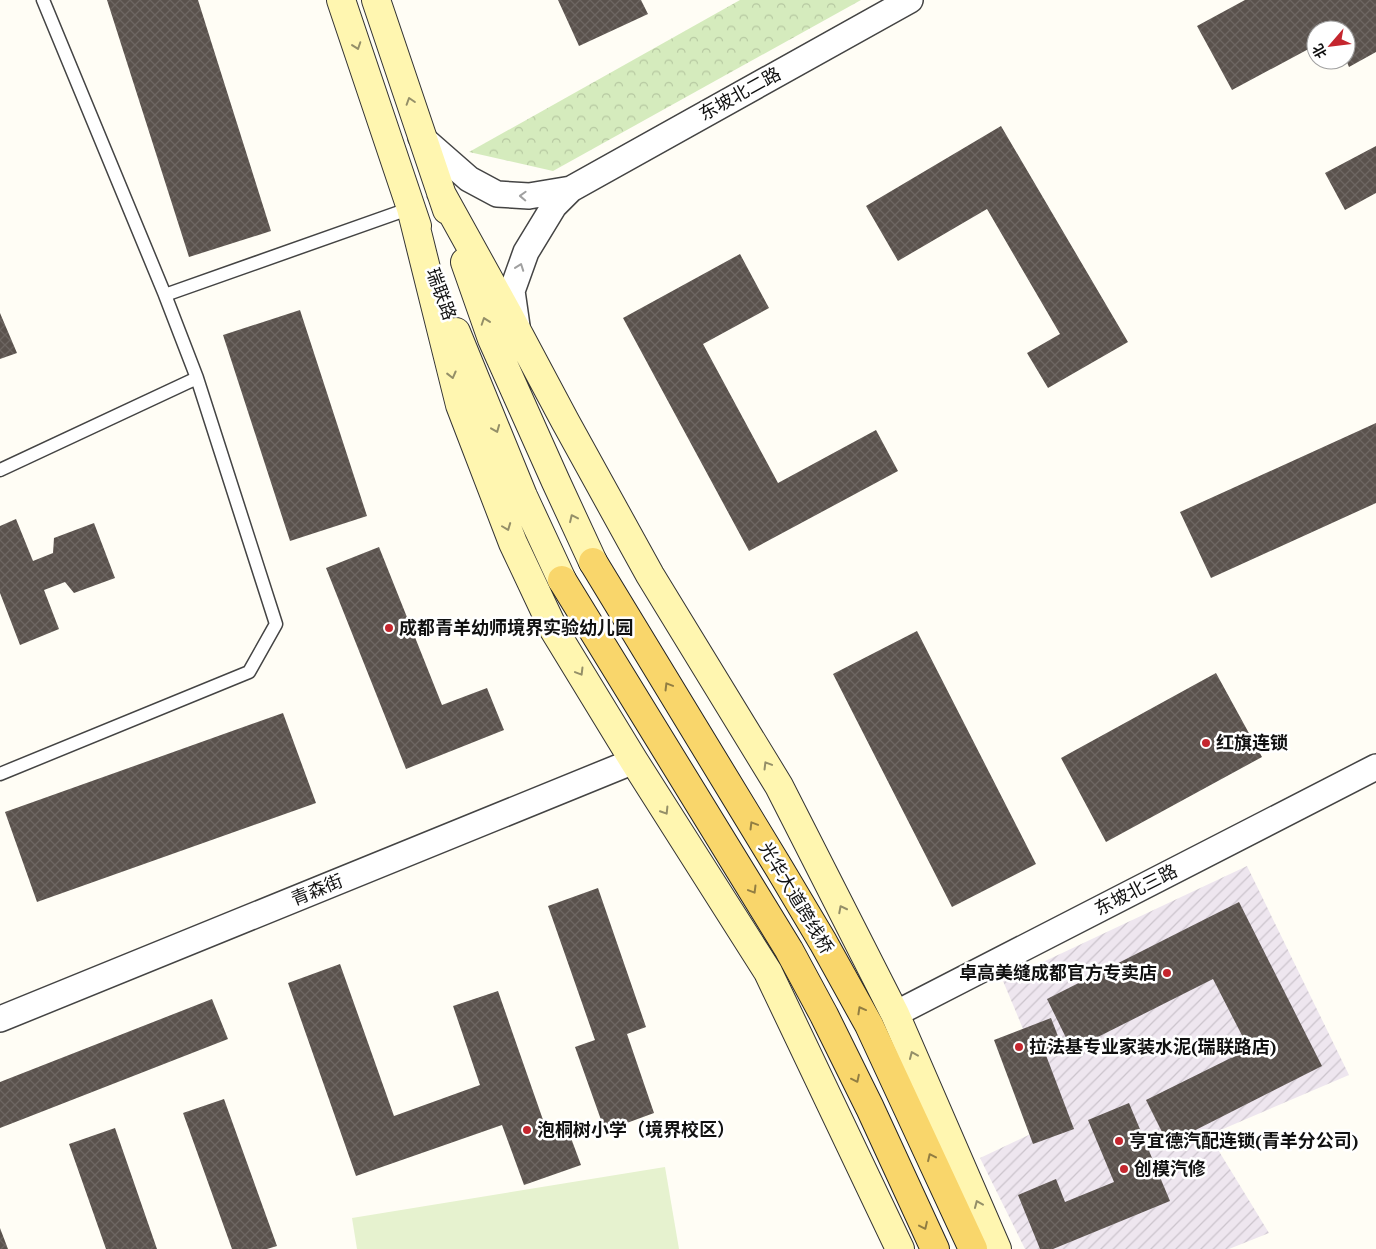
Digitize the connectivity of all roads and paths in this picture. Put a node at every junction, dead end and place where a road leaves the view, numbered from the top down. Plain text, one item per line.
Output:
1 (43, 0) edge
2 (341, 0) edge
3 (376, 0) edge
4 (910, 0) edge
5 (422, 137) junction
6 (571, 189) junction
7 (441, 193) junction
8 (411, 208) junction
9 (165, 295) junction
10 (518, 332) junction
11 (197, 378) junction
12 (0, 470) edge
13 (593, 562) joint
14 (562, 580) joint
15 (634, 761) junction
16 (1376, 767) edge
17 (0, 774) edge
18 (895, 1014) junction
19 (0, 1019) edge
20 (900, 1249) edge
21 (935, 1249) edge
22 (973, 1249) edge
23 (997, 1249) edge

1 - 9 lane
2 -> 8 main road, 瑞联路
5 -> 3 main road, 瑞联路
4 - 6 street, 东坡北二路
6 -> 5 street
5 - 7 main road, 瑞联路
10 -> 6 street
7 - 10 main road
13 -> 7 main road, 瑞联路
8 - 9 lane
8 -> 14 main road, 瑞联路
8 -> 15 main road
9 - 11 lane
18 -> 10 main road
11 - 12 lane
11 - 17 lane
22 -> 13 main road, 光华大道跨线桥
14 -> 21 main road, 光华大道跨线桥
15 - 19 street, 青森街
15 -> 20 main road
16 - 18 street, 东坡北三路
23 -> 18 main road

